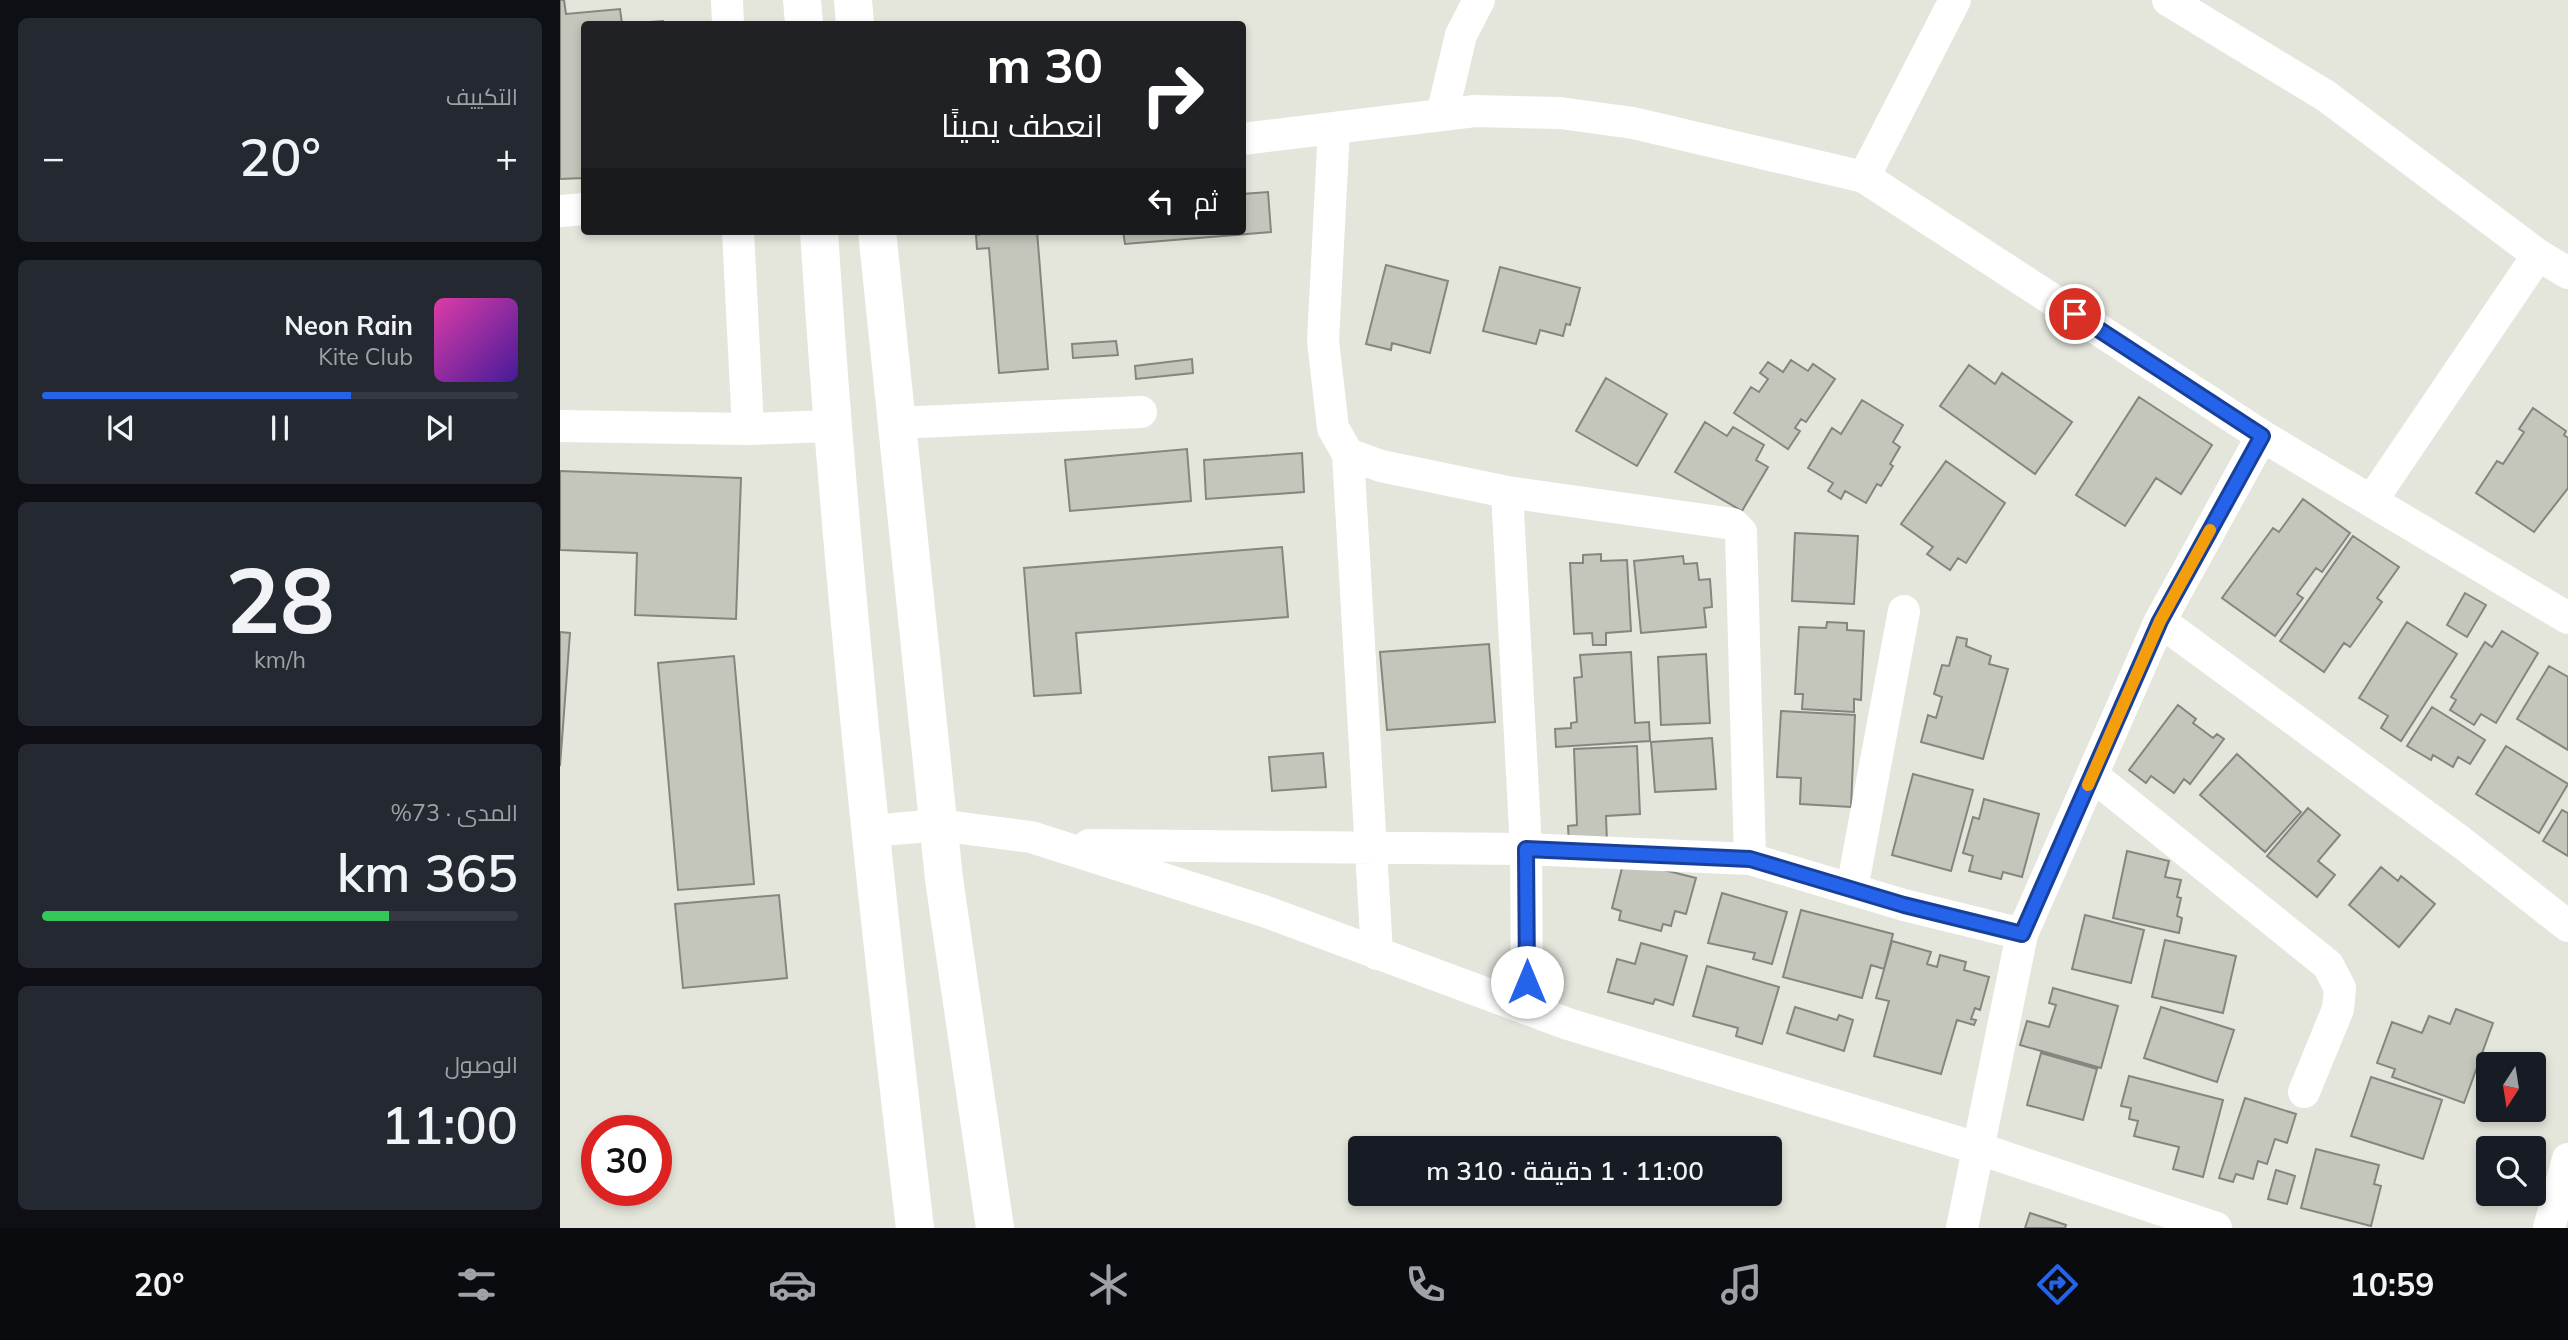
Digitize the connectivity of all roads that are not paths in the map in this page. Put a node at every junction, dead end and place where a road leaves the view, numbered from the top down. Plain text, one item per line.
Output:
1 (727, 0) edge
2 (802, 0) edge
3 (853, 0) edge
4 (1479, 0) edge
5 (1955, 0) edge
6 (2168, 0) edge
7 (728, 21) edge
8 (804, 21) edge
9 (855, 21) edge
10 (1442, 115) junction
11 (1334, 128) junction
12 (1246, 139) edge
13 (1864, 177) junction
14 (581, 209) edge
15 (560, 211) edge
16 (738, 235) edge
17 (819, 235) edge
18 (877, 235) edge
19 (2538, 255) junction
20 (2568, 273) edge
21 (1141, 412) dead end
22 (896, 423) junction
23 (560, 426) edge
24 (831, 426) junction
25 (748, 429) junction
26 (2262, 436) junction
27 (1348, 454) junction
28 (1507, 492) junction
29 (2372, 500) junction
30 (1904, 611) dead end
31 (2568, 618) edge
32 (2160, 621) junction
33 (2092, 775) junction
34 (938, 825) junction
35 (872, 831) junction
36 (1054, 845) junction
37 (1371, 849) junction
38 (1526, 849) junction
39 (1750, 859) junction
40 (1852, 889) junction
41 (2568, 926) edge
42 (2022, 934) junction
43 (1377, 954) junction
44 (1527, 1009) junction
45 (2304, 1092) dead end
46 (1977, 1149) junction
47 (2568, 1159) edge
48 (2547, 1225) edge
49 (915, 1228) edge
50 (995, 1228) edge
51 (1962, 1228) edge
52 (2216, 1228) edge

1 - 7 street
2 - 8 highway
3 - 9 highway
4 - 10 street
5 - 13 street
6 - 19 street
10 - 11 street
10 - 13 street
11 - 12 street
11 - 27 street
13 - 26 street
14 - 15 street
16 - 25 street
17 - 24 highway
18 - 22 highway
19 - 20 street
19 - 29 street
21 - 22 street
22 - 34 highway
23 - 25 street
24 - 25 street
24 - 35 highway
26 - 29 street
26 - 32 street
27 - 28 street
27 - 37 street
28 - 38 street
28 - 39 street
29 - 31 street
30 - 40 street
32 - 33 street
32 - 41 street
33 - 42 street
33 - 45 street
34 - 35 street
34 - 36 street
34 - 50 highway
35 - 49 highway
36 - 37 street
36 - 43 street
37 - 38 street
37 - 43 street
38 - 39 street
38 - 44 street
39 - 40 street
40 - 42 street
42 - 46 street
43 - 44 street
44 - 46 street
46 - 51 street
46 - 52 street
47 - 48 street

